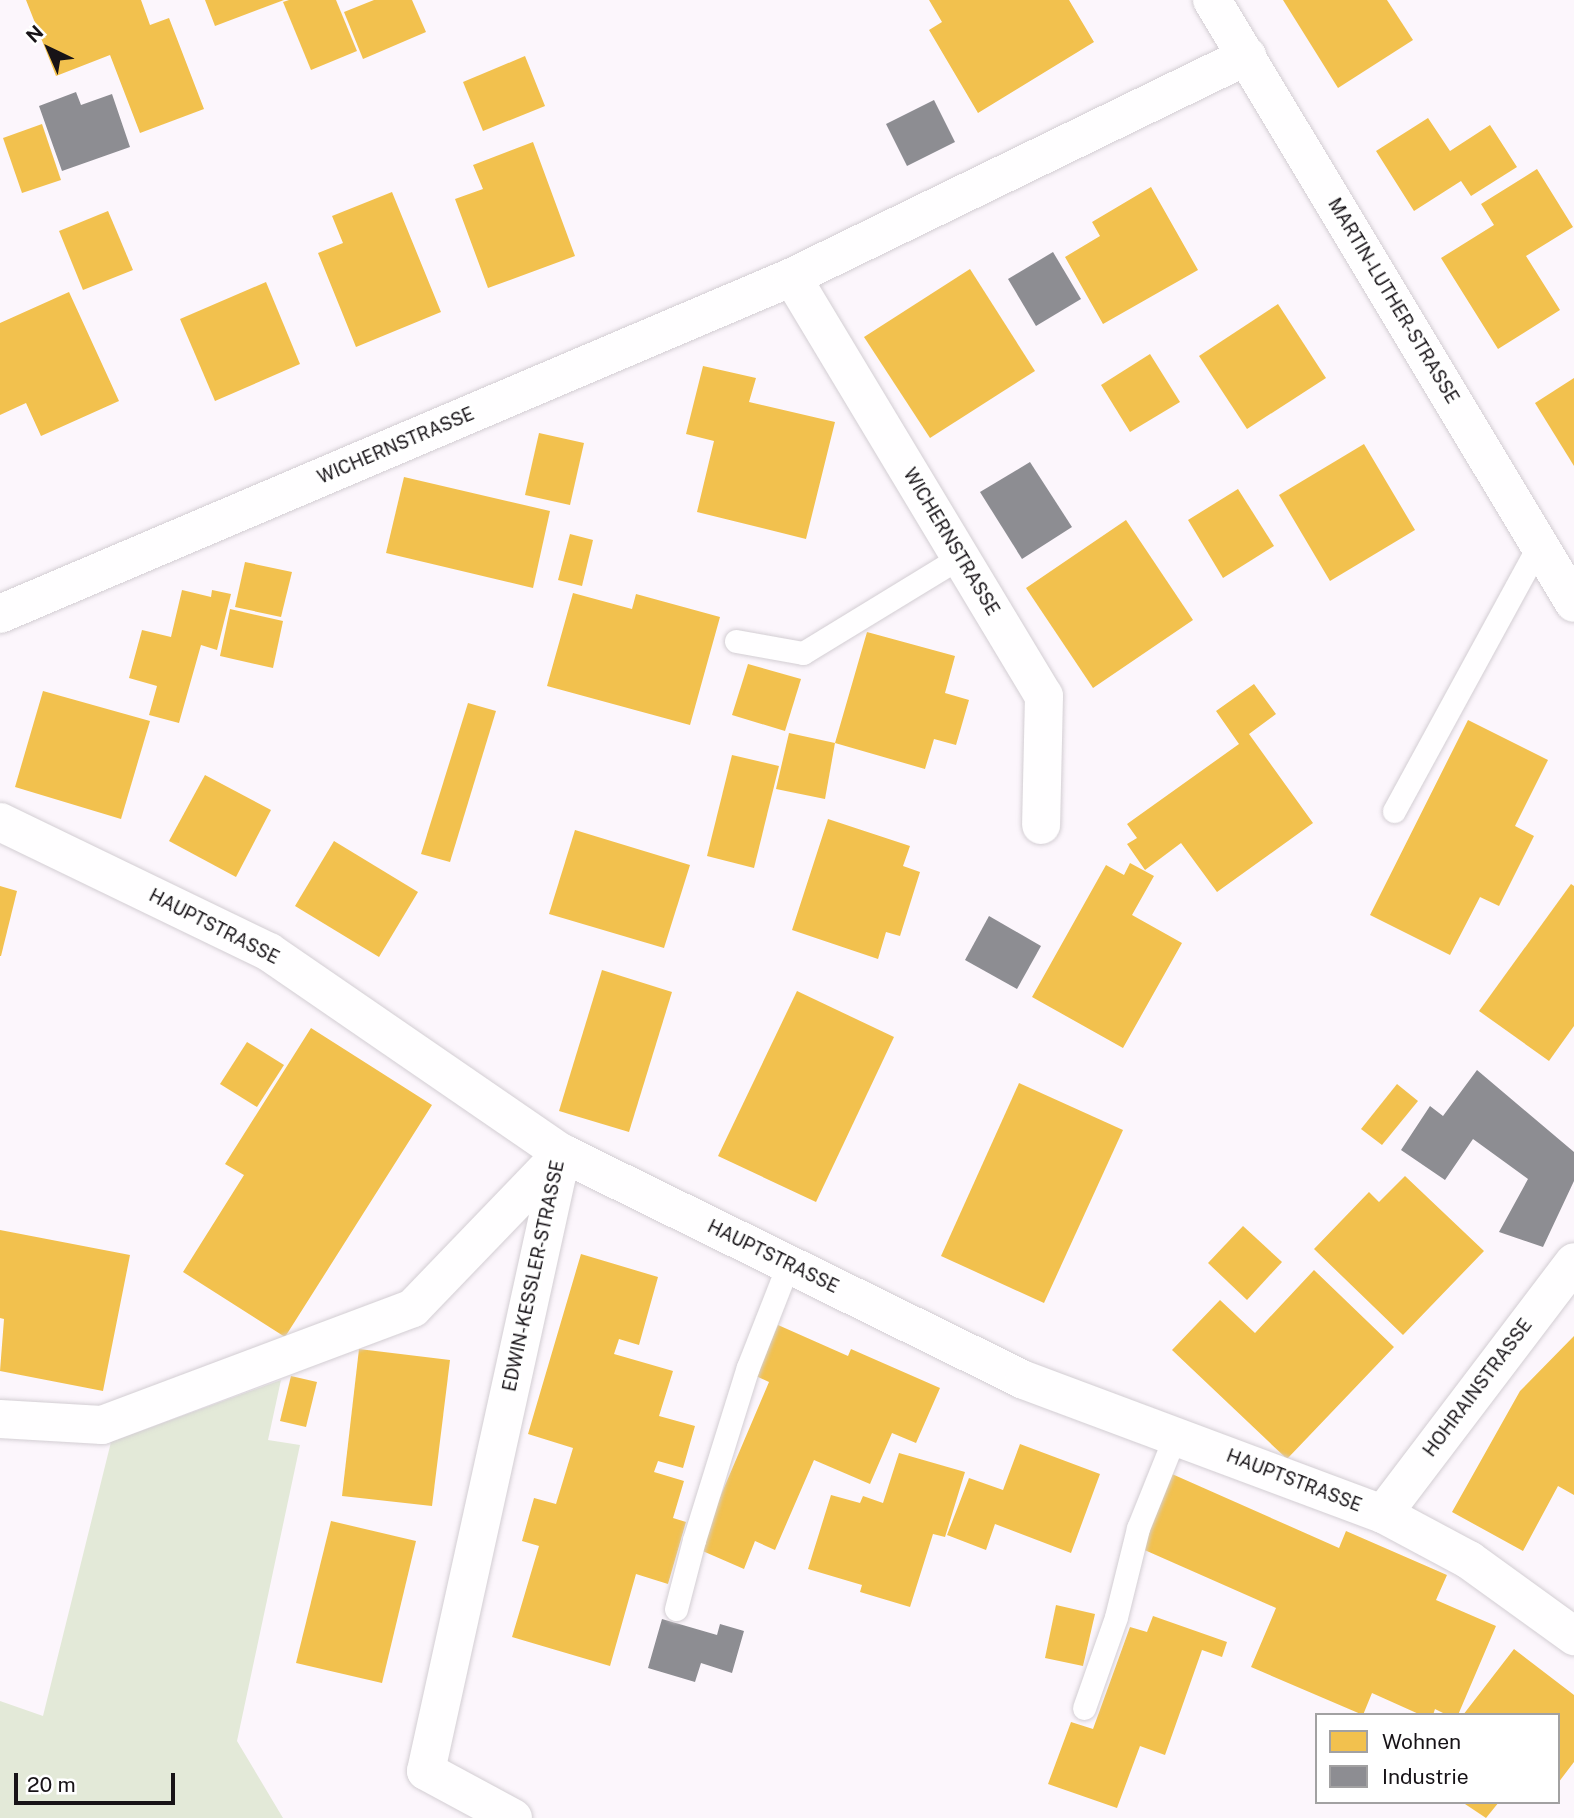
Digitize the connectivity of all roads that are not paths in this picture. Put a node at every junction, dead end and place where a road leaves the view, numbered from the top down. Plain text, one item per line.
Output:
1 (1212, 0) edge
2 (1247, 56) junction
3 (792, 277) junction
4 (1539, 545) junction
5 (960, 557) junction
6 (1574, 603) edge
7 (0, 614) edge
8 (736, 641) dead end
9 (1394, 811) dead end
10 (0, 822) edge
11 (1041, 825) dead end
12 (562, 1153) junction
13 (1574, 1262) edge
14 (789, 1265) junction
15 (0, 1419) edge
16 (1175, 1437) junction
17 (1383, 1514) junction
18 (676, 1609) dead end
19 (1574, 1636) edge
20 (1084, 1708) dead end
21 (513, 1818) edge

1 - 2 street, MARTIN-LUTHER-STRASSE
2 - 3 street, WICHERNSTRASSE
2 - 4 street, MARTIN-LUTHER-STRASSE
3 - 5 street, WICHERNSTRASSE
3 - 7 street, WICHERNSTRASSE
4 - 6 street, MARTIN-LUTHER-STRASSE
4 - 9 lane
5 - 8 lane
5 - 11 street, WICHERNSTRASSE
10 - 12 street, HAUPTSTRASSE
12 - 14 street, HAUPTSTRASSE
12 - 15 street, EDWIN-KESSLER-STRASSE
12 - 21 street, EDWIN-KESSLER-STRASSE
13 - 17 street, HOHRAINSTRASSE
14 - 16 street, HAUPTSTRASSE
14 - 18 lane
16 - 17 street, HAUPTSTRASSE
16 - 20 lane
17 - 19 street, HAUPTSTRASSE

